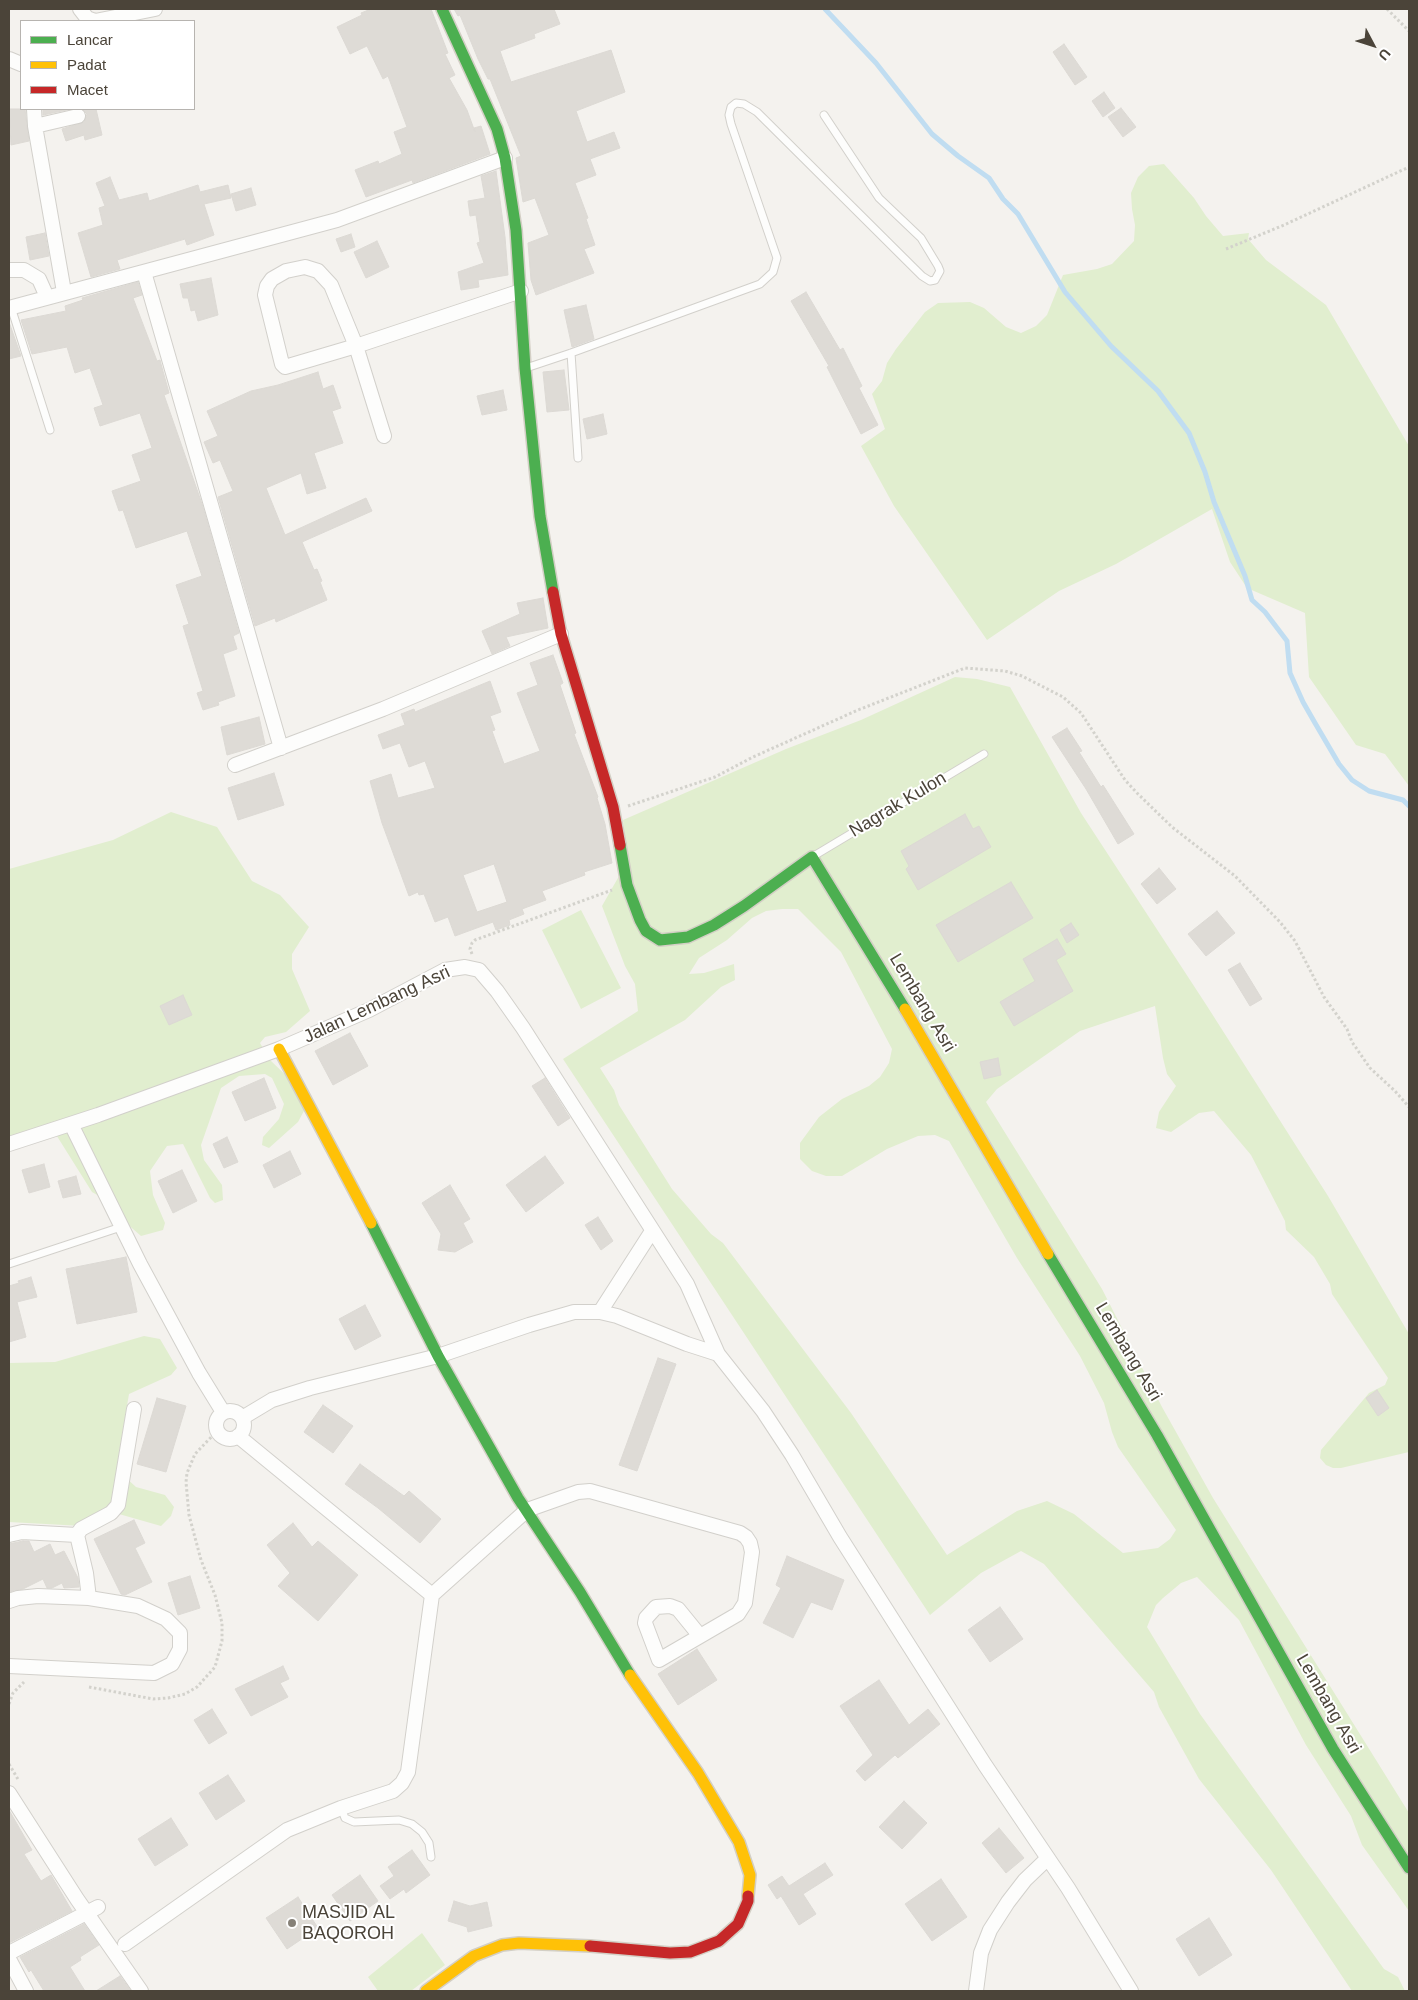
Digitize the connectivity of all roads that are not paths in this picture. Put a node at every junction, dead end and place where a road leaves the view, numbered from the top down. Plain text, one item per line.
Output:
1 (80, 9) edge
2 (155, 9) edge
3 (442, 9) edge
4 (92, 20) edge
5 (100, 20) edge
6 (34, 110) edge
7 (824, 115) dead end
8 (78, 116) dead end
9 (35, 126) junction
10 (505, 158) junction
11 (9, 268) edge
12 (144, 272) junction
13 (521, 291) junction
14 (64, 292) junction
15 (47, 297) junction
16 (10, 307) edge
17 (356, 346) junction
18 (572, 353) junction
19 (525, 368) junction
20 (50, 430) dead end
21 (384, 436) dead end
22 (578, 458) dead end
23 (561, 634) junction
24 (281, 748) junction
25 (984, 754) dead end
26 (235, 765) dead end
27 (812, 857) junction
28 (279, 1049) junction
29 (71, 1124) junction
30 (9, 1144) edge
31 (121, 1227) junction
32 (652, 1231) junction
33 (9, 1264) edge
34 (600, 1312) junction
35 (718, 1354) junction
36 (438, 1356) junction
37 (134, 1409) dead end
38 (223, 1412) junction
39 (242, 1418) junction
40 (238, 1436) junction
41 (526, 1510) junction
42 (9, 1535) edge
43 (77, 1535) junction
44 (432, 1595) junction
45 (89, 1598) junction
46 (9, 1601) edge
47 (700, 1636) dead end
48 (9, 1666) edge
49 (9, 1793) edge
50 (341, 1808) junction
51 (431, 1856) dead end
52 (1048, 1858) junction
53 (1409, 1868) edge
54 (92, 1910) junction
55 (126, 1944) dead end
56 (9, 1953) edge
57 (9, 1959) edge
58 (431, 1990) edge
59 (26, 1991) edge
60 (141, 1991) edge
61 (976, 1991) edge
62 (1131, 1991) edge

1 - 4 street
2 - 5 street
3 - 10 street
6 - 9 street
7 - 18 lane
8 - 9 street
9 - 14 street
10 - 12 street
10 - 13 street
11 - 15 street
12 - 14 street
12 - 24 street
13 - 17 street
13 - 19 street
14 - 15 street
15 - 16 street
16 - 20 lane
17 - 17 street
17 - 21 street
18 - 19 lane
18 - 22 lane
19 - 23 street
23 - 24 street
23 - 27 street
24 - 26 street
25 - 27 lane, Nagrak Kulon
27 - 53 street, Lembang Asri
28 - 29 street, Jalan Lembang Asri
28 - 32 street, Jalan Lembang Asri
28 - 36 street
29 - 30 street, Jalan Lembang Asri
29 - 31 street
31 - 33 lane
31 - 38 street
32 - 34 street
32 - 35 street
34 - 35 street
34 - 36 street
35 - 52 street
36 - 39 street
36 - 41 street
37 - 43 street
38 - 39 street
38 - 40 street
39 - 40 street
40 - 44 street
41 - 44 street
41 - 47 street
41 - 58 street
42 - 43 street
43 - 45 street
44 - 50 street
45 - 46 street
45 - 48 street
49 - 54 street
50 - 51 lane
50 - 55 street
52 - 61 street
52 - 62 street
54 - 56 street
54 - 60 street
57 - 59 street

